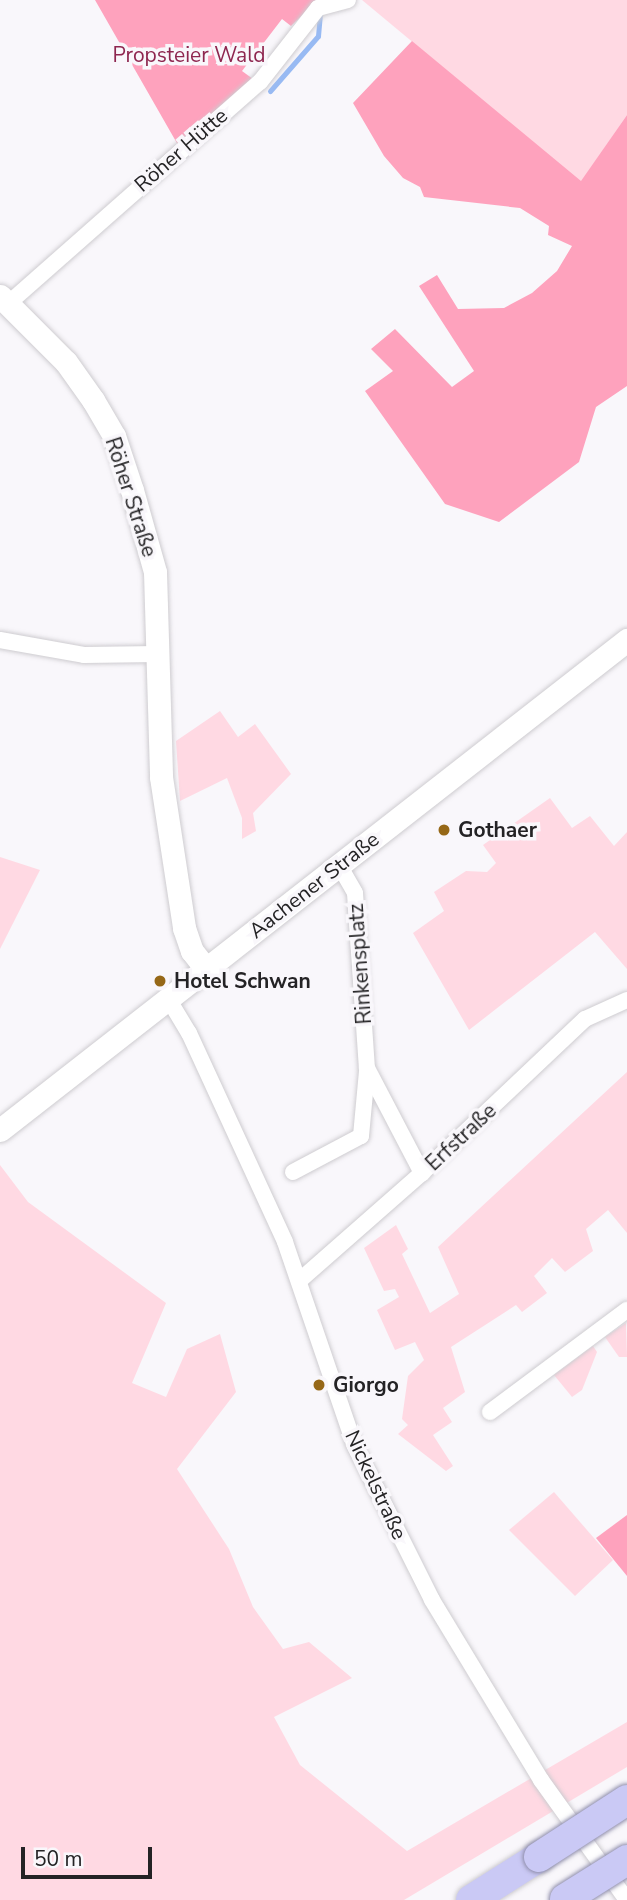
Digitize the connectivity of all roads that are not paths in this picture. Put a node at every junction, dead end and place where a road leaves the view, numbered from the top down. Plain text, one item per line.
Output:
1 (348, 0) edge
2 (4, 299) edge
3 (0, 640) edge
4 (627, 640) edge
5 (158, 654) junction
6 (339, 865) junction
7 (207, 970) junction
8 (169, 1000) junction
9 (627, 1000) edge
10 (368, 1068) junction
11 (0, 1130) edge
12 (293, 1172) dead end
13 (422, 1173) junction
14 (299, 1281) junction
15 (627, 1310) edge
16 (490, 1412) dead end
17 (627, 1800) edge
18 (627, 1860) edge
19 (471, 1900) edge
20 (564, 1900) edge
21 (627, 1900) edge

1 - 2 street, Röher Hütte
2 - 5 main road, Röher Straße
3 - 5 street
4 - 6 main road, Aachener Straße
5 - 7 main road, Röher Straße
6 - 7 main road, Aachener Straße
6 - 10 street, Rinkensplatz
7 - 8 main road, Aachener Straße
8 - 11 main road, Aachener Straße
8 - 14 street, Nickelstraße
9 - 13 street, Erfstraße
10 - 12 street, Rinkensplatz
10 - 13 street, Rinkensplatz
13 - 14 street, Erfstraße
14 - 21 street, Nickelstraße
15 - 16 street
17 - 19 highway, bridge
18 - 20 highway, bridge

